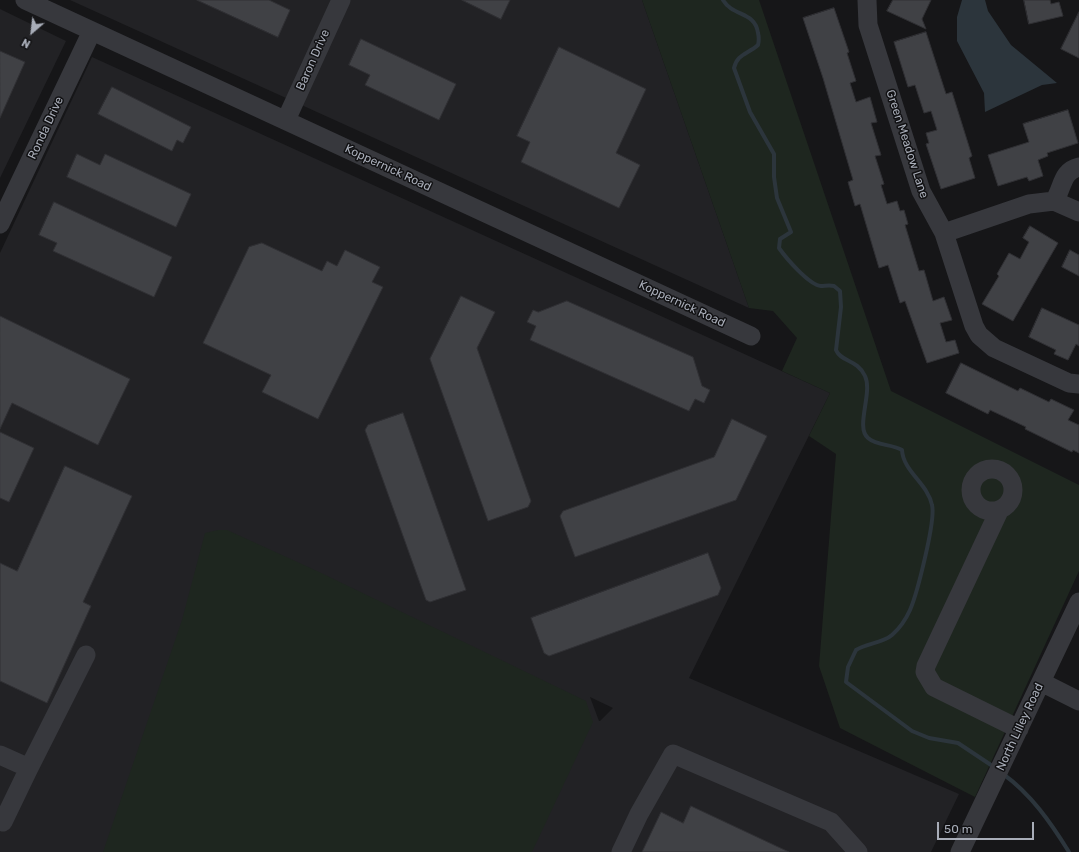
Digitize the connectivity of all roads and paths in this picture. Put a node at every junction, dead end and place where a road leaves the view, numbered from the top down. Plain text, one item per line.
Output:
1 (25, 0) edge
2 (341, 0) edge
3 (867, 0) edge
4 (92, 31) junction
5 (286, 120) junction
6 (1079, 167) edge
7 (1054, 202) junction
8 (1079, 212) edge
9 (0, 224) edge
10 (944, 233) junction
11 (751, 336) dead end
12 (1079, 384) edge
13 (999, 511) dead end
14 (1079, 602) edge
15 (86, 655) dead end
16 (1041, 682) junction
17 (1079, 701) edge
18 (1019, 729) junction
19 (0, 755) edge
20 (29, 768) junction
21 (3, 822) dead end
22 (621, 852) edge
23 (858, 852) edge
24 (960, 852) edge

1 - 4 street, Koppernick Road
2 - 5 street, Baron Drive
3 - 10 street, Green Meadow Lane
4 - 5 street, Koppernick Road
4 - 9 street, Ronda Drive
5 - 11 street, Koppernick Road
6 - 7 street
7 - 8 street
7 - 10 street
10 - 12 street, Green Meadow Lane
13 - 18 street
14 - 16 street, North Lilley Road
15 - 20 street
16 - 17 street
16 - 18 street, North Lilley Road
18 - 24 street, North Lilley Road
19 - 20 street
20 - 21 street
22 - 23 street

